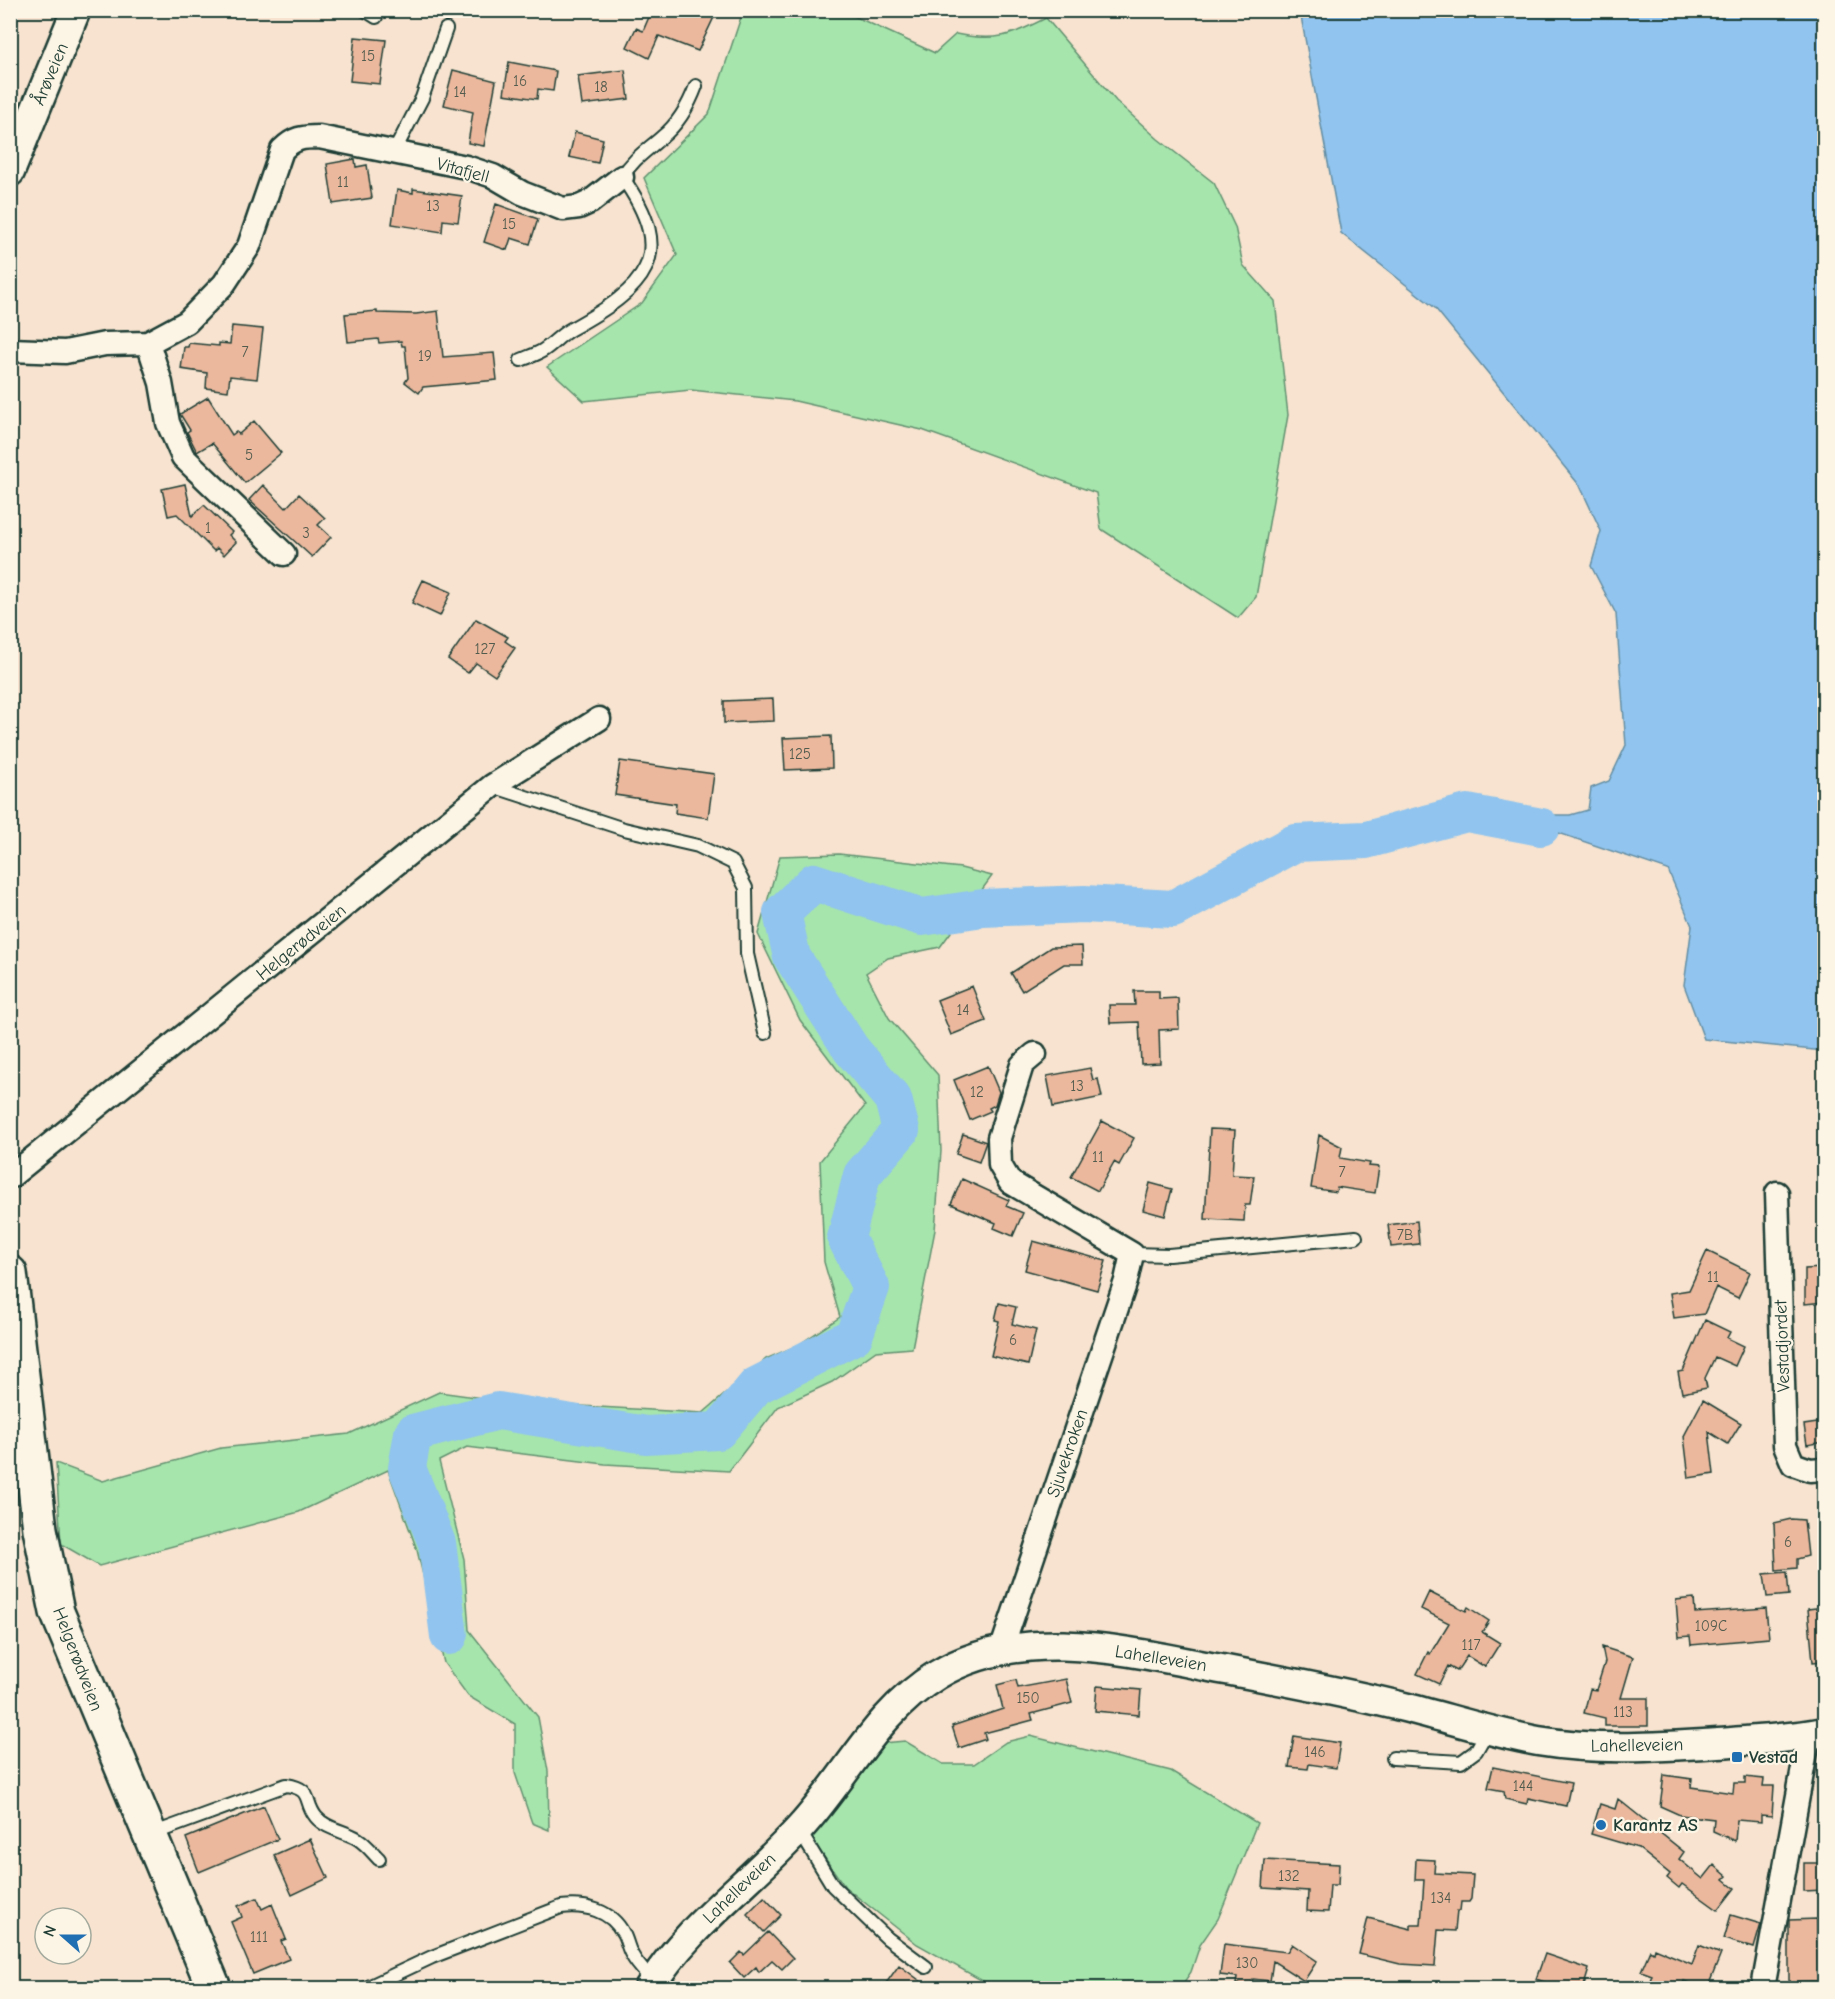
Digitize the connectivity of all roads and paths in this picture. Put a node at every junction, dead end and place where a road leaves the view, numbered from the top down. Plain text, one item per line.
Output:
1 (76, 10) edge
2 (446, 29) dead end
3 (696, 86) dead end
4 (394, 152) junction
5 (10, 172) edge
6 (622, 177) junction
7 (148, 343) junction
8 (10, 350) edge
9 (521, 360) dead end
10 (284, 554) dead end
11 (599, 719) dead end
12 (492, 786) junction
13 (765, 1033) dead end
14 (1035, 1054) dead end
15 (10, 1177) edge
16 (1777, 1193) dead end
17 (1356, 1237) dead end
18 (1132, 1254) junction
19 (10, 1273) edge
20 (1824, 1468) edge
21 (1001, 1651) junction
22 (1488, 1730) junction
23 (1816, 1734) edge
24 (1393, 1758) dead end
25 (799, 1830) junction
26 (148, 1836) junction
27 (379, 1859) dead end
28 (926, 1967) dead end
29 (651, 1985) edge
30 (214, 1989) edge
31 (366, 1989) edge
32 (1763, 1989) edge

1 - 5 street, Årøveien
2 - 4 lane
3 - 6 lane
4 - 6 street, Vitafjell
4 - 7 street, Vitafjell
6 - 9 lane
7 - 8 street, Vitafjell
7 - 10 street
11 - 12 street, Helgerødveien
12 - 13 lane
12 - 15 street, Helgerødveien
14 - 18 street
16 - 20 street, Vestadjordet
17 - 18 lane
18 - 21 street, Sjuvekroken
19 - 26 main road, Helgerødveien
21 - 22 street, Lahelleveien
21 - 25 street, Lahelleveien
22 - 23 street, Lahelleveien
22 - 24 lane
23 - 32 street, Lahelleveien
25 - 28 lane
25 - 29 street, Lahelleveien
26 - 27 lane
26 - 30 main road, Helgerødveien
29 - 31 lane

